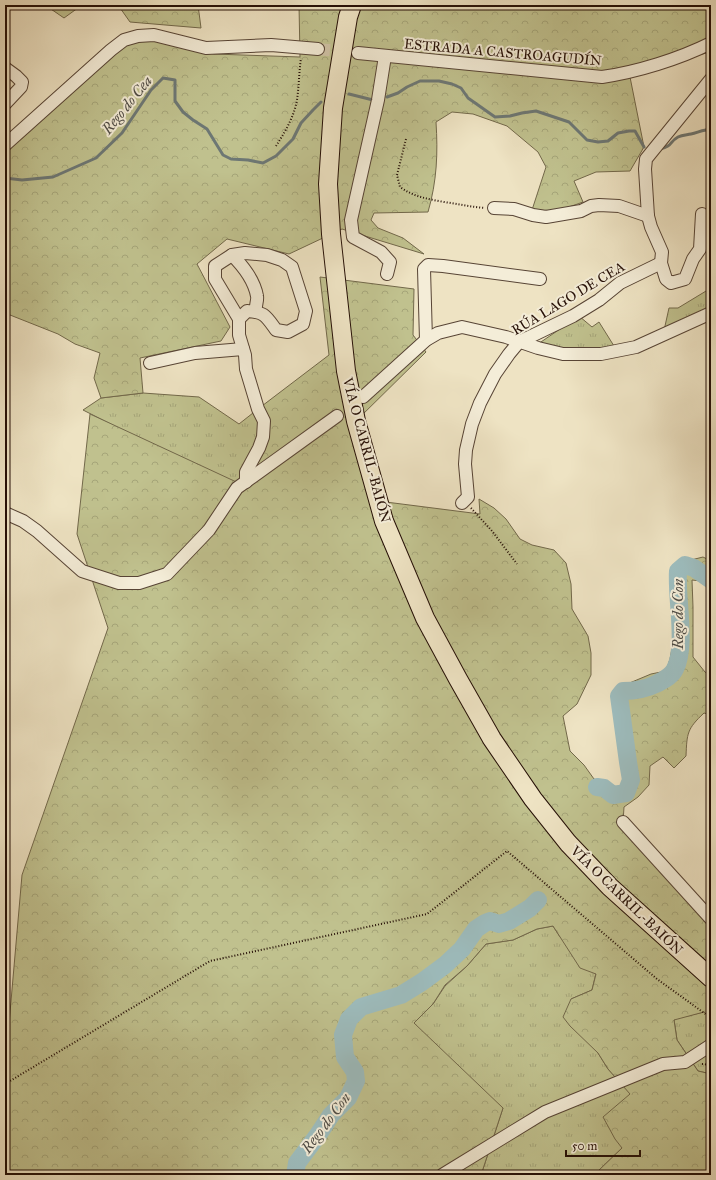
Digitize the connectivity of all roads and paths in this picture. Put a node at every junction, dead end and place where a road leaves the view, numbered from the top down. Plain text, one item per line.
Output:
1 (352, 5) edge
2 (711, 43) edge
3 (294, 47) junction
4 (318, 49) tunnel mouth
5 (358, 53) tunnel mouth
6 (385, 56) junction
7 (5, 68) edge
8 (711, 79) edge
9 (5, 104) edge
10 (406, 139) dead end
11 (5, 145) edge
12 (276, 146) dead end
13 (494, 208) joint
14 (702, 214) dead end
15 (648, 216) junction
16 (232, 255) junction
17 (661, 263) junction
18 (387, 274) dead end
19 (540, 279) dead end
20 (256, 311) junction
21 (711, 313) edge
22 (239, 319) junction
23 (426, 340) junction
24 (520, 342) junction
25 (243, 349) junction
26 (150, 363) dead end
27 (363, 397) dead end
28 (337, 416) dead end
29 (246, 482) junction
30 (465, 500) joint
31 (5, 513) edge
32 (517, 564) dead end
33 (623, 822) dead end
34 (711, 919) edge
35 (711, 978) edge
36 (711, 1018) edge
37 (711, 1045) edge
38 (5, 1084) edge
39 (442, 1175) edge

1 - 35 highway, VÍA O CARRIL-BAIÓN
2 - 6 street, ESTRADA A CASTROAGUDÍN
3 - 4 street
3 - 11 street
3 - 12 path
5 - 6 street, ESTRADA A CASTROAGUDÍN
6 - 18 street
7 - 9 street
8 - 15 street
10 - 13 path
13 - 15 street
14 - 17 street
15 - 17 street
16 - 20 street
16 - 20 street
16 - 22 street
17 - 24 street, RÚA LAGO DE CEA
19 - 23 street
20 - 22 street
21 - 24 street
22 - 25 street
23 - 24 street
23 - 27 street
24 - 30 street, RÚA LAGO DE CEA
25 - 26 street
25 - 29 street
28 - 29 street
29 - 31 street
30 - 32 path
33 - 34 street
36 - 38 path
37 - 39 street

